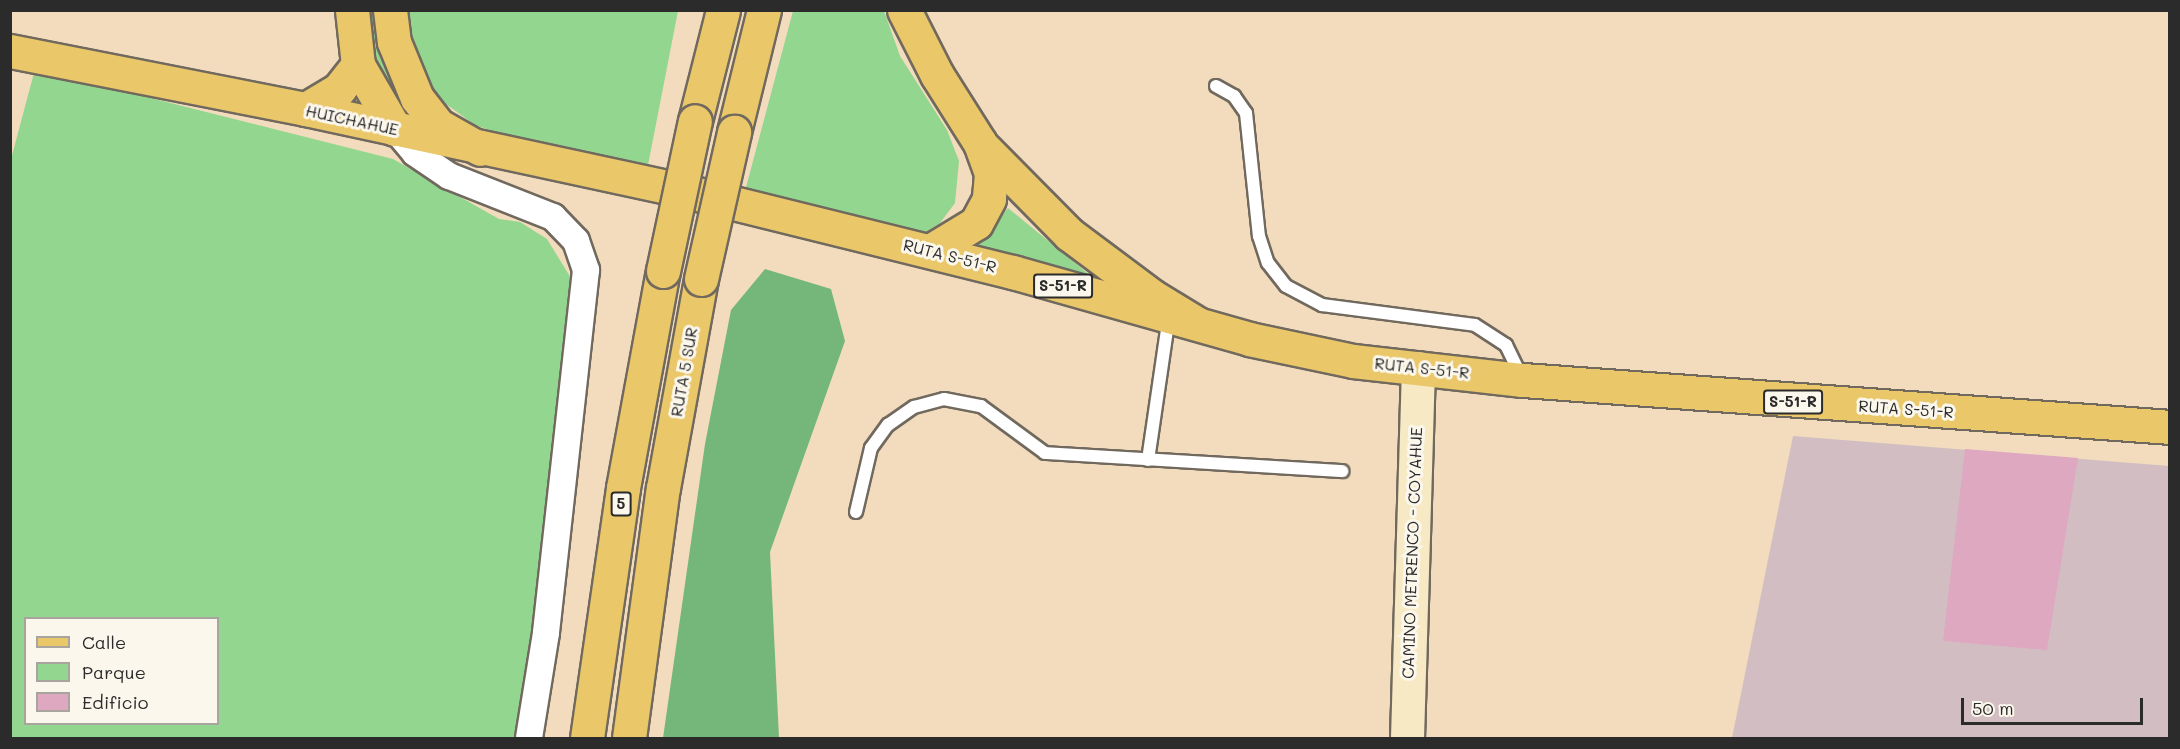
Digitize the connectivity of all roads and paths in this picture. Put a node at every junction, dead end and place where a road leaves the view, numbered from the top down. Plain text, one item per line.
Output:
1 (352, 10) edge
2 (390, 10) edge
3 (703, 10) edge
4 (723, 10) edge
5 (764, 10) edge
6 (904, 10) edge
7 (12, 57) edge
8 (358, 65) junction
9 (1216, 86) dead end
10 (306, 109) junction
11 (695, 121) junction
12 (395, 129) junction
13 (980, 143) junction
14 (480, 149) junction
15 (693, 193) joint
16 (930, 251) junction
17 (1183, 319) junction
18 (1418, 368) junction
19 (1523, 380) junction
20 (2169, 427) edge
21 (1148, 460) junction
22 (1342, 471) dead end
23 (856, 512) dead end
24 (529, 738) edge
25 (587, 738) edge
26 (629, 738) edge
27 (1407, 738) edge

1 - 8 main road
2 - 14 main road
3 - 11 main road
4 - 11 main road, 5
5 - 26 main road, RUTA 5 SUR, bridge
6 - 13 main road
7 - 10 main road, HUICHAHUE
8 - 10 main road
8 - 12 main road
9 - 19 lane
10 - 12 main road, HUICHAHUE
11 - 25 main road, 5, bridge
12 - 14 main road, HUICHAHUE
12 - 24 street
13 - 16 main road
13 - 17 main road
14 - 15 main road, HUICHAHUE
15 - 16 main road, RUTA S-51-R / S-51-R
16 - 17 main road, RUTA S-51-R / S-51-R
17 - 18 main road, RUTA S-51-R / S-51-R
17 - 21 lane
18 - 19 main road, RUTA S-51-R / S-51-R
18 - 27 street, CAMINO METRENCO - COYAHUE
19 - 20 main road, RUTA S-51-R / S-51-R
21 - 22 lane
21 - 23 lane

